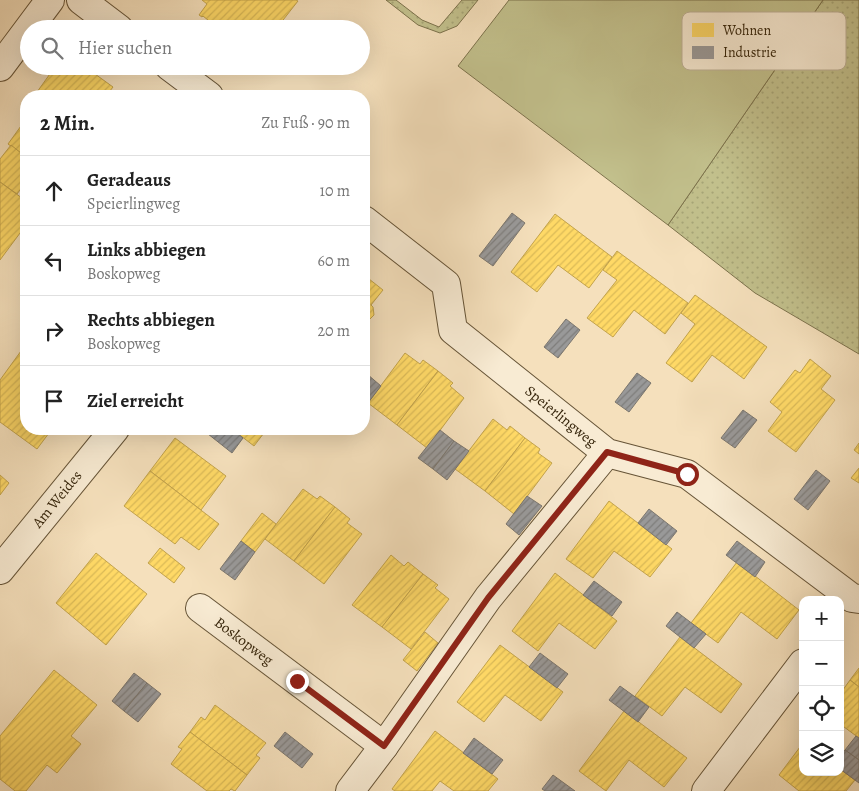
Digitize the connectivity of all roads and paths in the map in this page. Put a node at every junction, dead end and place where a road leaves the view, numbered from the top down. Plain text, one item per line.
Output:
1 (50, 0) edge
2 (81, 0) edge
3 (35, 20) edge
4 (107, 20) edge
5 (20, 40) edge
6 (0, 67) edge
7 (181, 75) edge
8 (201, 90) edge
9 (370, 225) edge
10 (110, 435) edge
11 (607, 452) junction
12 (0, 570) edge
13 (851, 604) edge
14 (200, 608) dead end
15 (799, 668) edge
16 (384, 746) junction
17 (350, 791) edge
18 (706, 791) edge

1 - 3 street
2 - 4 street
5 - 6 street
7 - 8 street
9 - 11 street, Speierlingweg
10 - 12 street, Am Weides
11 - 13 street, Speierlingweg
11 - 16 street
14 - 16 street, Boskopweg
15 - 18 street
16 - 17 street

